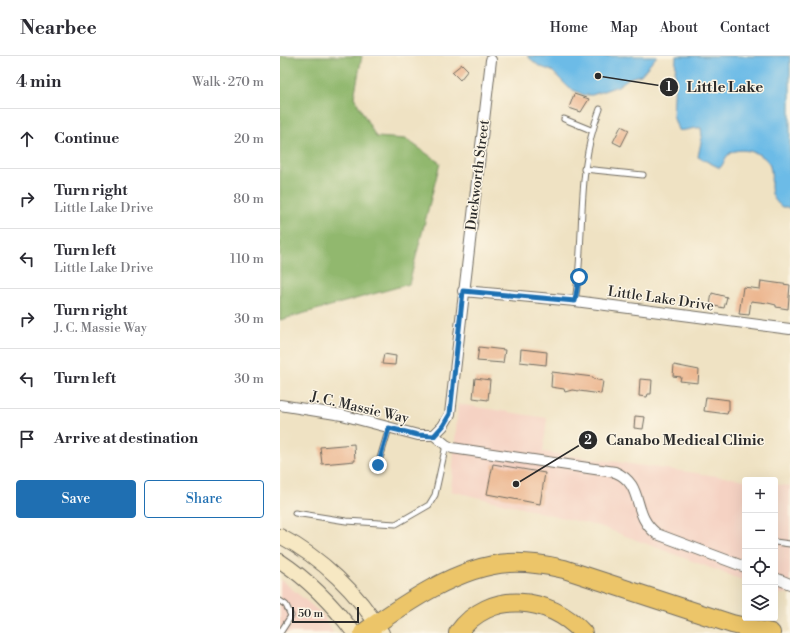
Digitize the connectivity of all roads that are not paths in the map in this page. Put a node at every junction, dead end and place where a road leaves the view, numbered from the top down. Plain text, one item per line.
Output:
1 (491, 60) dead end
2 (600, 109) dead end
3 (564, 119) dead end
4 (591, 130) junction
5 (584, 168) junction
6 (643, 175) dead end
7 (463, 291) junction
8 (575, 301) junction
9 (790, 329) edge
10 (280, 405) edge
11 (389, 428) junction
12 (434, 436) junction
13 (446, 445) junction
14 (378, 465) dead end
15 (295, 513) dead end
16 (280, 536) edge
17 (778, 542) edge
18 (790, 544) edge
19 (280, 561) edge
20 (742, 566) edge
21 (778, 579) edge
22 (790, 584) edge
23 (280, 601) edge
24 (374, 630) edge
25 (280, 633) edge
26 (354, 633) edge
27 (458, 633) edge
28 (583, 633) edge
29 (771, 633) edge

1 - 7 street, Duckworth Street
2 - 4 lane
3 - 4 lane
4 - 5 lane
5 - 6 lane
5 - 8 lane
7 - 8 street, Little Lake Drive
7 - 12 street
8 - 9 street, Little Lake Drive
10 - 11 street, J. C. Massie Way
11 - 12 street, J. C. Massie Way
11 - 14 lane
12 - 13 street
13 - 15 lane
13 - 20 street
16 - 24 main road
17 - 18 lane
19 - 26 main road
21 - 22 street
23 - 25 lane
24 - 29 highway
27 - 28 highway

